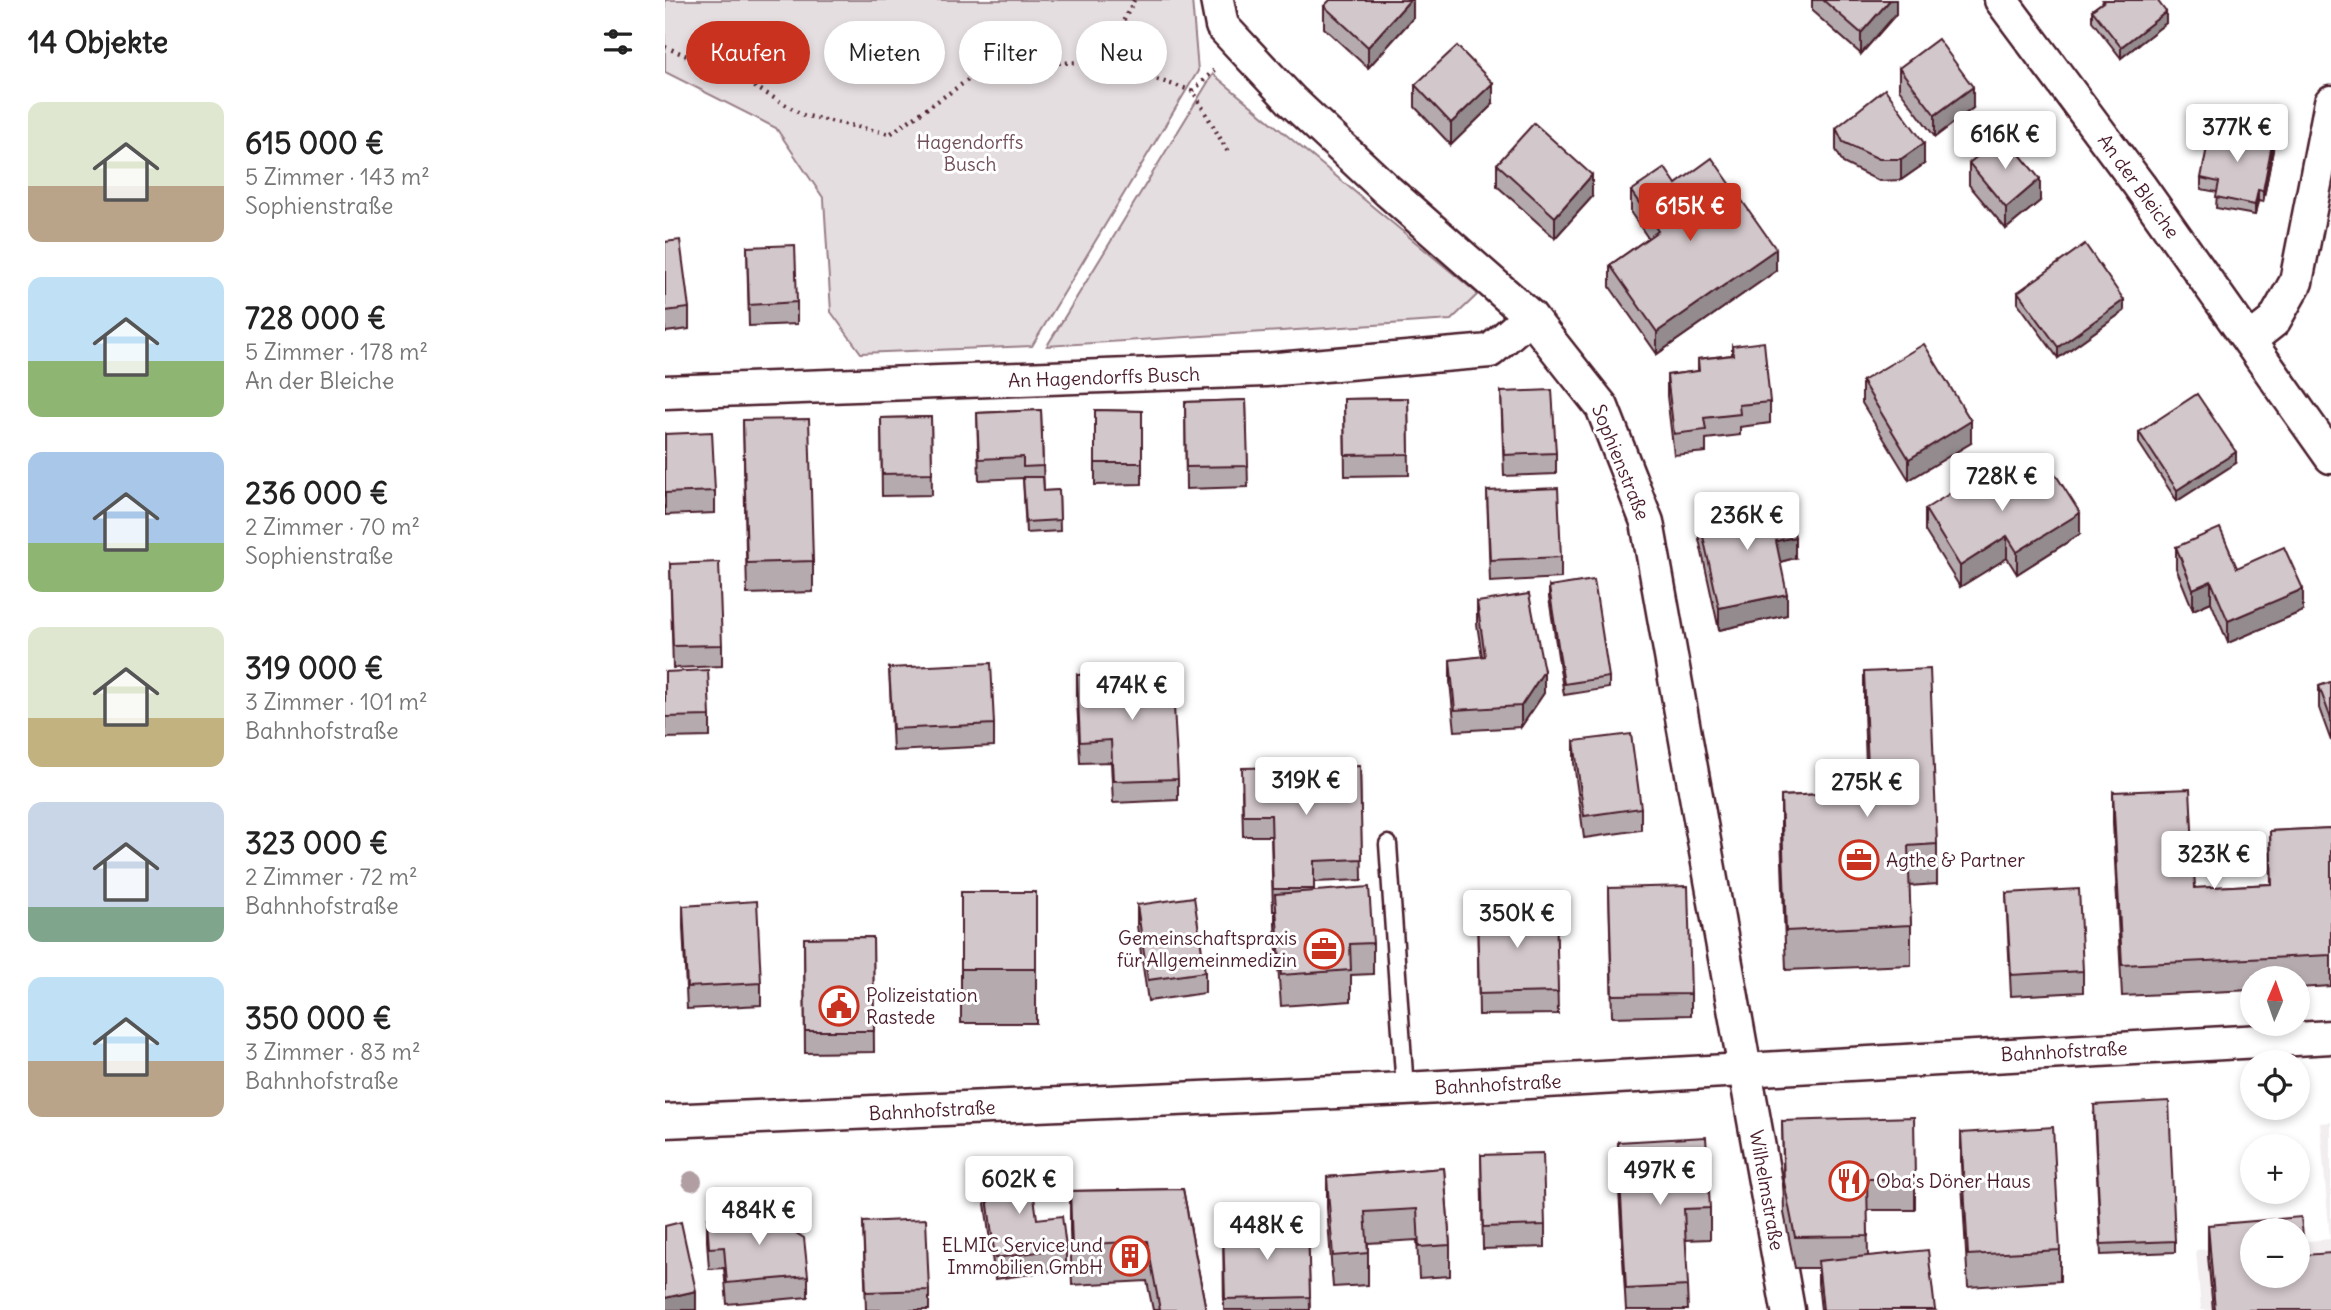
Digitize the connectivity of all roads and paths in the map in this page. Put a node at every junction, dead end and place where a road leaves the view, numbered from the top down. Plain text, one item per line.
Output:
1 (1134, 0) edge
2 (1217, 0) edge
3 (2001, 0) edge
4 (1124, 21) edge
5 (665, 47) edge
6 (1076, 62) edge
7 (1167, 83) edge
8 (2331, 102) edge
9 (1228, 152) dead end
10 (1530, 316) junction
11 (2250, 340) junction
12 (665, 392) edge
13 (2331, 457) edge
14 (1388, 844) dead end
15 (2331, 1037) edge
16 (1747, 1070) junction
17 (1405, 1089) junction
18 (665, 1121) edge
19 (1788, 1310) edge

1 - 4 path
2 - 10 street, Sophienstraße
3 - 11 street, An der Bleiche
5 - 6 path
7 - 9 path
8 - 11 street
10 - 12 street, An Hagendorffs Busch
10 - 16 street, Sophienstraße
11 - 13 street, An der Bleiche
14 - 17 lane
15 - 16 street, Bahnhofstraße
16 - 17 street, Bahnhofstraße
16 - 19 street, Wilhelmstraße
17 - 18 street, Bahnhofstraße

